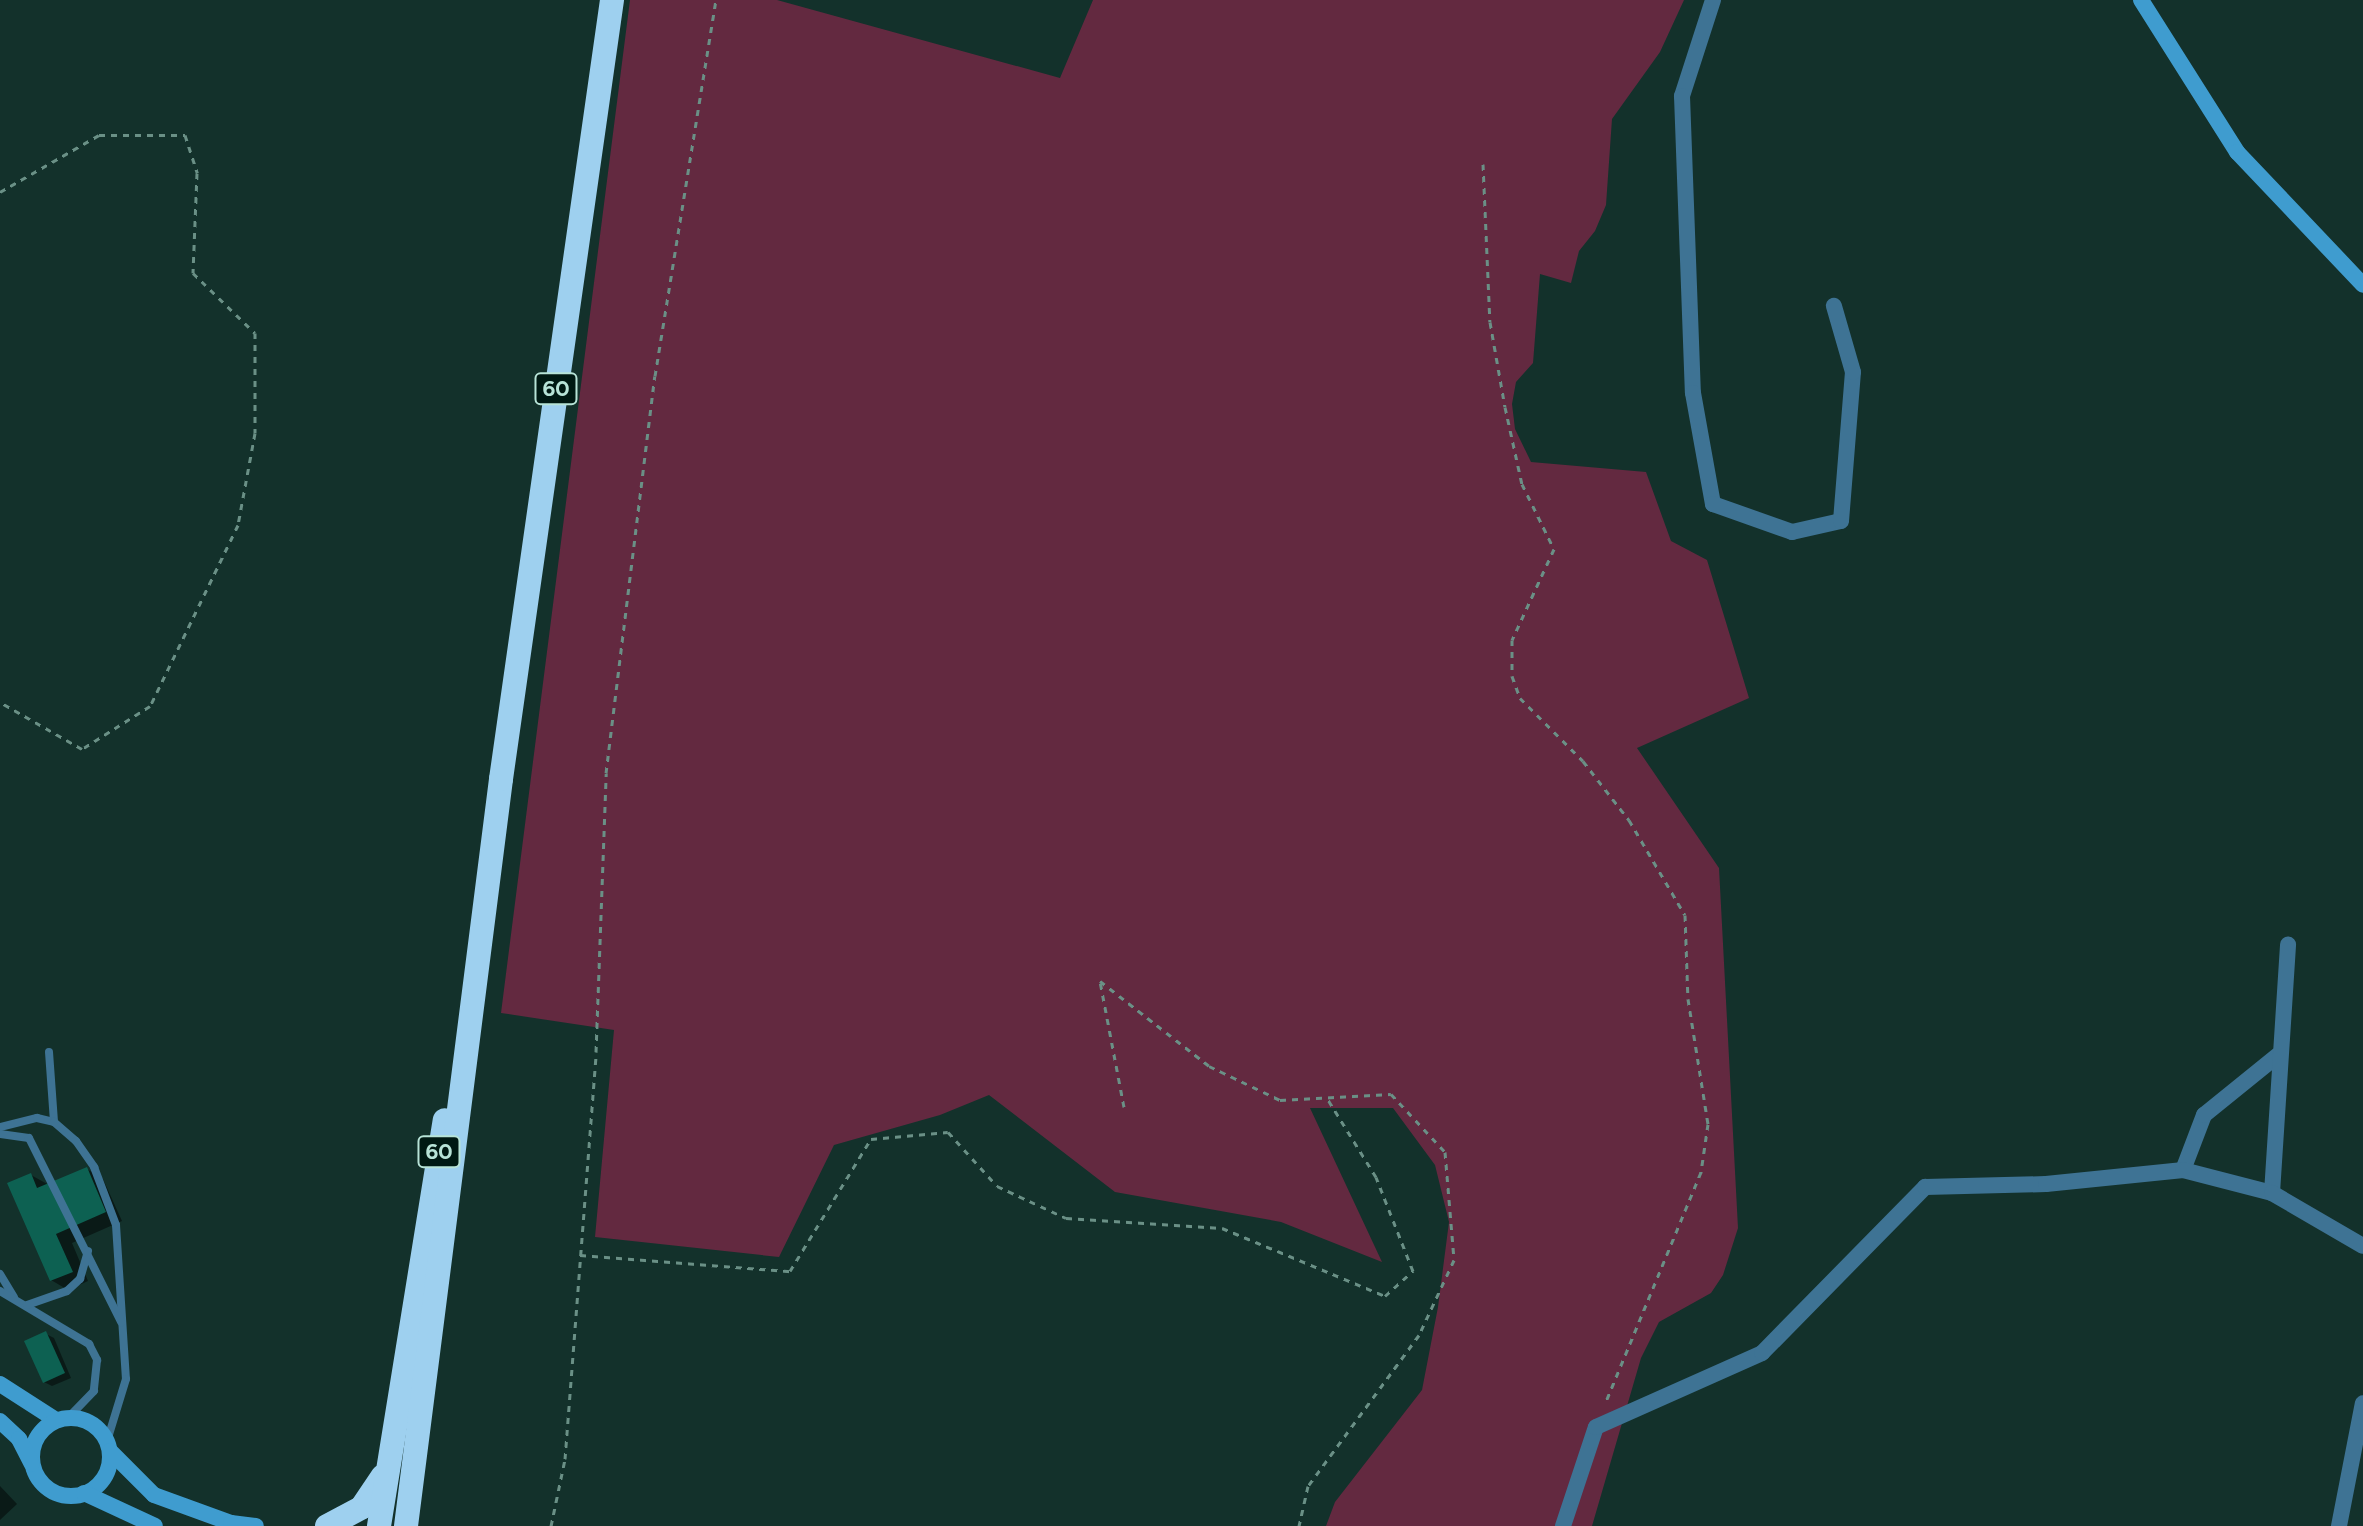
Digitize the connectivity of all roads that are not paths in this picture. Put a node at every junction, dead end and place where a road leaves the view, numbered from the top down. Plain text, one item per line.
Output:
1 (612, 0) edge
2 (1713, 0) edge
3 (2141, 0) edge
4 (2363, 285) edge
5 (1834, 306) dead end
6 (501, 779) junction
7 (2288, 945) dead end
8 (49, 1052) dead end
9 (2278, 1055) junction
10 (54, 1122) junction
11 (0, 1127) edge
12 (0, 1134) edge
13 (2183, 1170) junction
14 (2272, 1193) junction
15 (2363, 1246) edge
16 (88, 1251) junction
17 (0, 1274) edge
18 (0, 1291) edge
19 (15, 1299) junction
20 (27, 1305) junction
21 (125, 1330) junction
22 (0, 1384) edge
23 (2363, 1403) edge
24 (62, 1419) junction
25 (0, 1421) edge
26 (108, 1446) junction
27 (32, 1465) junction
28 (388, 1467) junction
29 (84, 1493) junction
30 (155, 1526) edge
31 (256, 1526) edge
32 (327, 1526) edge
33 (379, 1526) edge
34 (406, 1526) edge
35 (1563, 1526) edge
36 (2339, 1526) edge

1 - 6 highway, 60
2 - 5 street
3 - 4 main road
6 - 28 highway, 60
6 - 34 highway, 60
7 - 9 street
8 - 10 lane
9 - 13 street
9 - 14 street
10 - 11 lane
10 - 21 lane
12 - 16 lane
13 - 14 street
13 - 35 street
14 - 15 street
16 - 20 lane
16 - 21 lane
17 - 19 lane
18 - 19 lane
19 - 20 lane
20 - 24 lane
21 - 26 lane
22 - 24 main road
23 - 36 street
24 - 26 main road
24 - 27 main road
25 - 27 main road
26 - 29 main road
26 - 31 main road
27 - 29 main road
28 - 32 highway
28 - 33 highway, 60
29 - 30 main road

